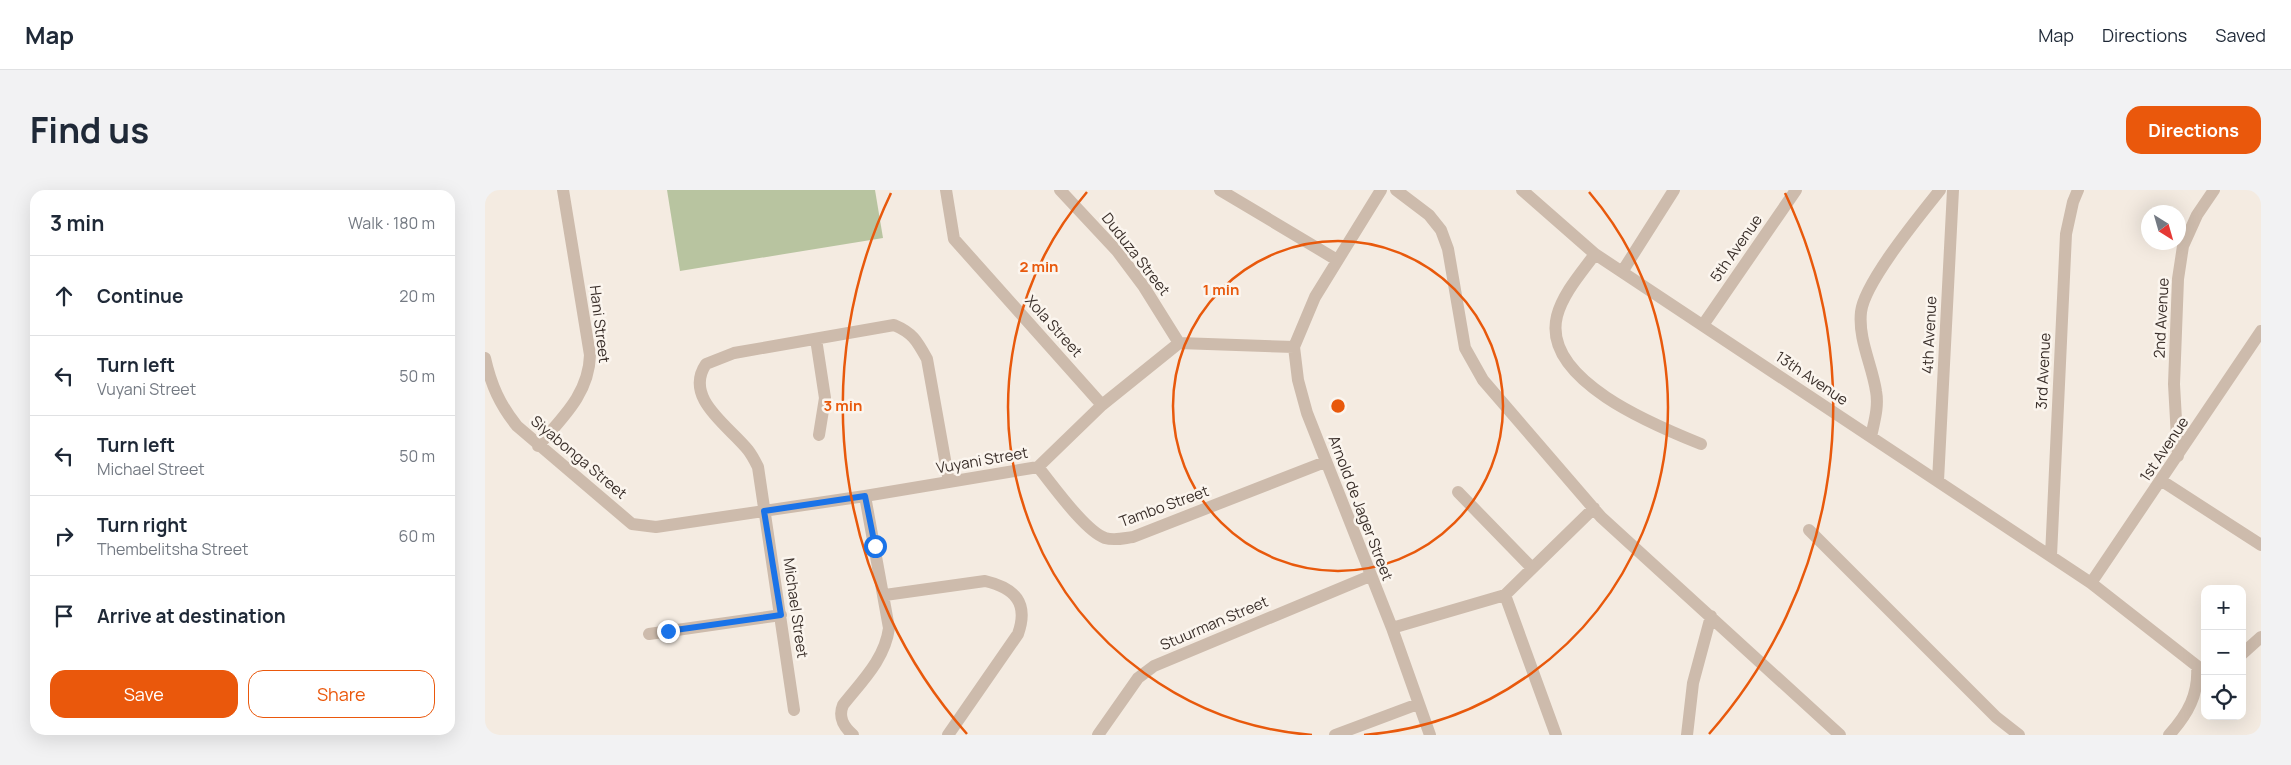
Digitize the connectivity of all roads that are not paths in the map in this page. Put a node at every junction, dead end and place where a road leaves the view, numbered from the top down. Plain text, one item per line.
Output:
1 (563, 190) edge
2 (946, 190) edge
3 (1060, 190) edge
4 (1219, 190) edge
5 (1381, 190) edge
6 (1396, 190) edge
7 (1522, 190) edge
8 (1674, 190) edge
9 (1796, 190) edge
10 (1939, 190) edge
11 (1953, 190) edge
12 (2078, 190) edge
13 (2214, 190) edge
14 (1595, 254) junction
15 (1337, 260) junction
16 (1623, 272) junction
17 (1703, 325) junction
18 (2261, 331) edge
19 (816, 339) junction
20 (1179, 343) junction
21 (1294, 347) junction
22 (485, 358) edge
23 (1102, 405) junction
24 (819, 435) dead end
25 (1871, 437) junction
26 (1701, 444) dead end
27 (538, 446) junction
28 (2178, 456) junction
29 (1325, 462) junction
30 (1037, 467) junction
31 (1938, 481) junction
32 (2162, 481) junction
33 (949, 482) junction
34 (1458, 492) dead end
35 (865, 496) junction
36 (1594, 508) junction
37 (764, 511) junction
38 (632, 524) joint
39 (1809, 530) dead end
40 (2261, 545) edge
41 (2051, 556) junction
42 (1532, 568) junction
43 (1370, 576) junction
44 (2091, 583) junction
45 (885, 595) junction
46 (1505, 595) junction
47 (781, 615) junction
48 (1711, 616) junction
49 (1392, 628) junction
50 (649, 634) dead end
51 (2261, 637) edge
52 (2246, 650) edge
53 (2201, 666) edge
54 (1418, 704) junction
55 (794, 710) dead end
56 (853, 735) edge
57 (948, 735) edge
58 (1098, 735) edge
59 (1335, 735) edge
60 (1430, 735) edge
61 (1555, 735) edge
62 (1687, 735) edge
63 (1841, 735) edge
64 (2019, 735) edge
65 (2169, 735) edge

1 - 27 street, Hani Street
2 - 23 street, Xola Street
3 - 20 street, Duduza Street
4 - 15 street
5 - 15 street
6 - 36 street
7 - 14 street, 13th Avenue
8 - 16 street
9 - 17 street, 5th Avenue
10 - 25 street
11 - 31 street, 4th Avenue
12 - 41 street, 3rd Avenue
13 - 28 street, 2nd Avenue
14 - 16 street, 13th Avenue
14 - 26 street
15 - 21 street
16 - 17 street, 13th Avenue
17 - 25 street, 13th Avenue
18 - 28 street, 1st Avenue
19 - 24 street
19 - 33 street, Michael Street
19 - 37 street, Michael Street
20 - 21 street
20 - 23 street, Vuyani Street
21 - 29 street, Arnold de Jager Street
22 - 27 street, Siyabonga Street
23 - 30 street, Vuyani Street
25 - 31 street, 13th Avenue
27 - 38 street, Siyabonga Street
28 - 32 street, 1st Avenue
29 - 30 street, Tambo Street
29 - 43 street, Arnold de Jager Street
30 - 33 street, Vuyani Street
31 - 41 street, 13th Avenue
32 - 40 street
32 - 44 street, 1st Avenue
33 - 35 street, Vuyani Street
34 - 42 street
35 - 37 street, Vuyani Street
35 - 45 street
36 - 42 street
36 - 48 street
37 - 38 street, Vuyani Street
37 - 47 street, Michael Street
39 - 64 street
41 - 44 street, 13th Avenue
42 - 46 street
43 - 49 street, Arnold de Jager Street
43 - 58 street, Stuurman Street
44 - 53 street, 13th Avenue
45 - 56 street
45 - 57 street
46 - 49 street
46 - 61 street
47 - 50 street
47 - 55 street, Michael Street
48 - 62 street
48 - 63 street
49 - 54 street, Arnold de Jager Street
51 - 52 street
53 - 65 street
54 - 59 street
54 - 60 street, Arnold de Jager Street

